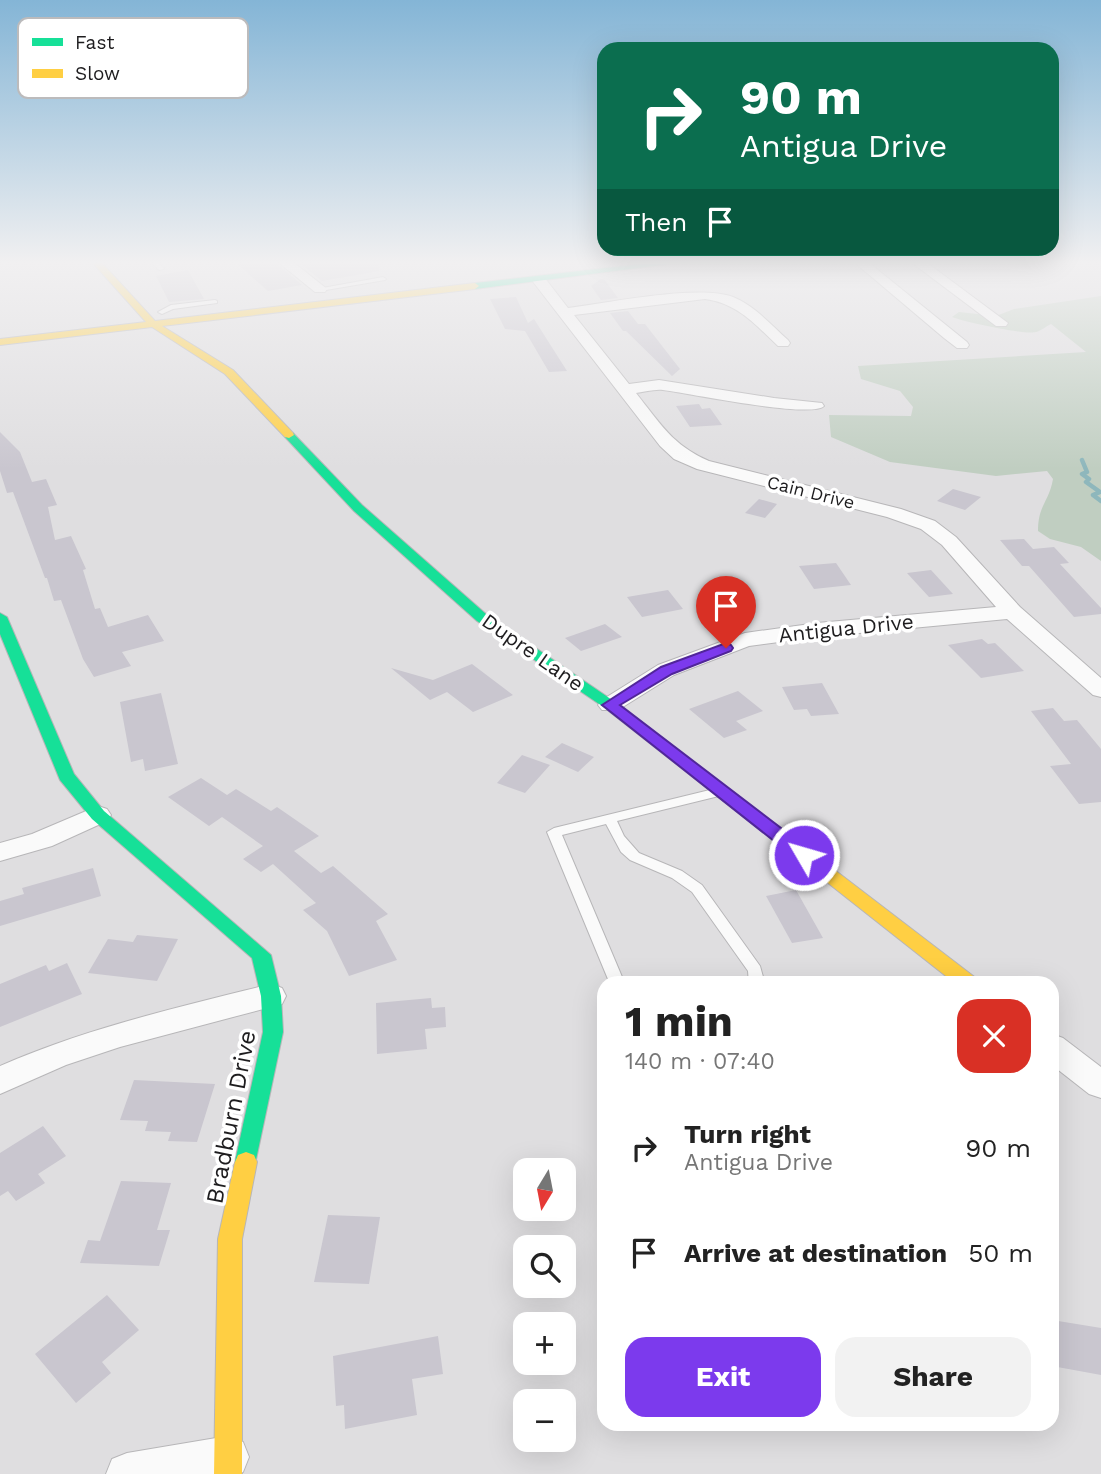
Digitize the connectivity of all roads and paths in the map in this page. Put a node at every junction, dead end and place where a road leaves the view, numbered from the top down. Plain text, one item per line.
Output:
1 (66, 331) edge
2 (172, 331) edge
3 (582, 331) edge
4 (769, 331) edge
5 (941, 331) edge
6 (0, 342) edge
7 (783, 343) dead end
8 (962, 345) dead end
9 (627, 389) junction
10 (816, 406) dead end
11 (1012, 612) junction
12 (0, 617) edge
13 (4, 640) edge
14 (1101, 690) edge
15 (610, 705) junction
16 (722, 792) junction
17 (98, 815) junction
18 (610, 819) junction
19 (0, 852) edge
20 (615, 976) edge
21 (756, 976) edge
22 (960, 976) edge
23 (271, 996) junction
24 (1059, 1053) edge
25 (0, 1081) edge
26 (1101, 1086) edge
27 (228, 1465) edge
28 (127, 1474) edge

1 - 6 street
2 - 15 street, Dupre Lane
3 - 9 street, Cain Drive
4 - 7 street
5 - 8 street
9 - 10 street
9 - 11 street, Cain Drive
11 - 14 street, Cain Drive
11 - 15 street, Antigua Drive
12 - 13 street, Bradburn Drive
13 - 17 street, Bradburn Drive
15 - 16 street, Dupre Lane
16 - 18 lane
16 - 22 street, Dupre Lane
17 - 19 street
17 - 23 street, Bradburn Drive
18 - 20 lane
18 - 21 lane
23 - 25 street
23 - 27 street, Bradburn Drive
24 - 26 street
27 - 28 street

